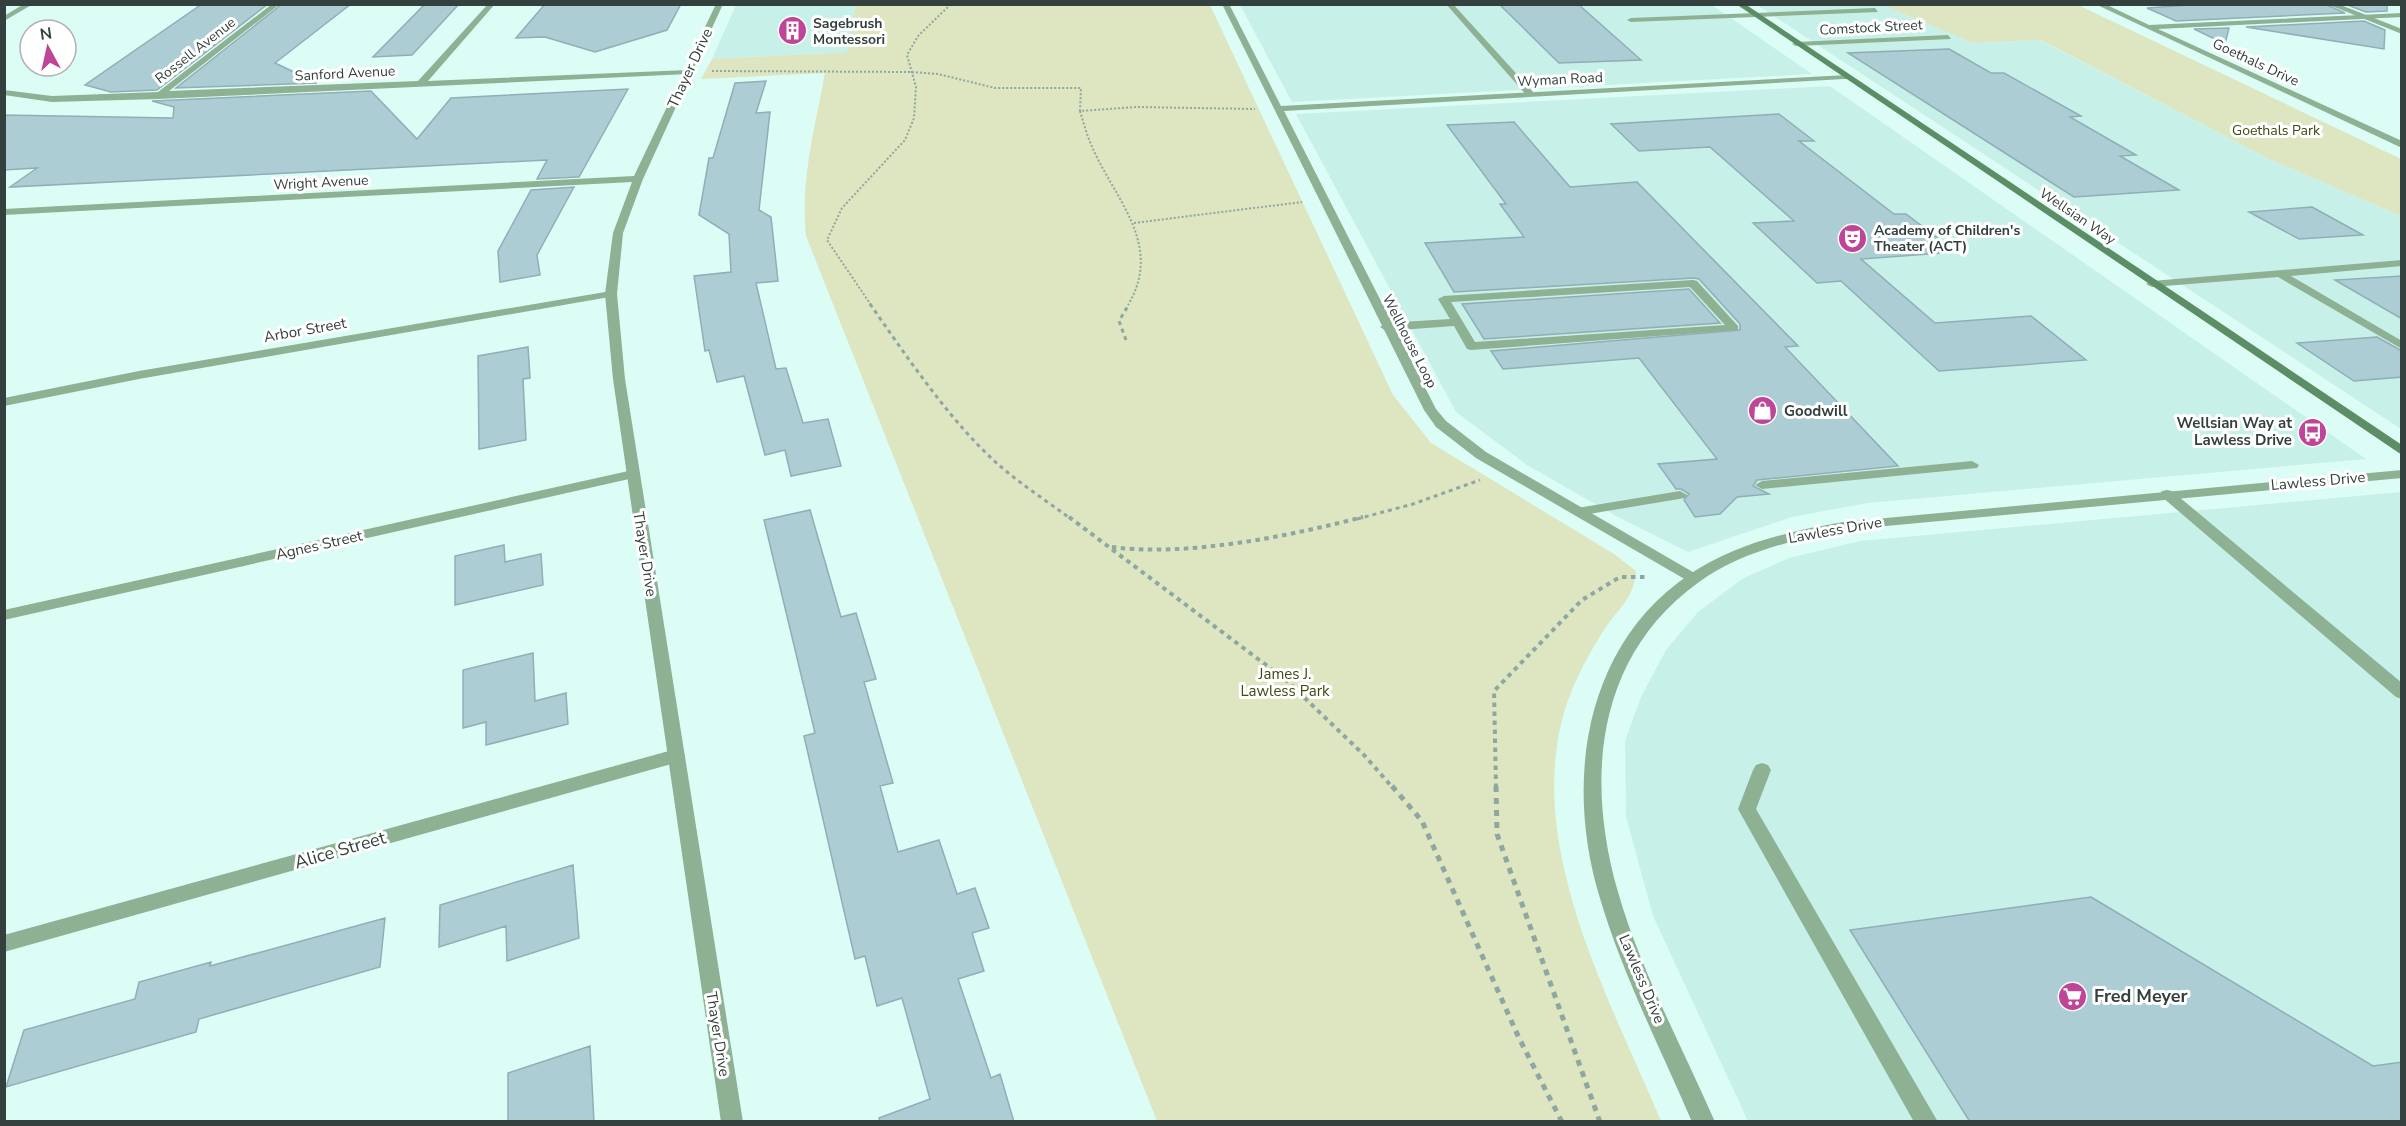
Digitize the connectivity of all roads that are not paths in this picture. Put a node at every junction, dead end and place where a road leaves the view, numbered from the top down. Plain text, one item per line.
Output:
1 (30, 4) edge
2 (277, 4) edge
3 (492, 4) edge
4 (720, 4) edge
5 (1225, 4) edge
6 (1449, 4) edge
7 (1739, 4) edge
8 (1822, 4) edge
9 (2098, 4) edge
10 (2330, 4) edge
11 (1875, 10) dead end
12 (1833, 12) junction
13 (1754, 15) junction
14 (2402, 15) edge
15 (2362, 17) junction
16 (4, 19) edge
17 (1631, 20) dead end
18 (2148, 27) junction
19 (2402, 32) edge
20 (1948, 37) dead end
21 (1796, 44) junction
22 (688, 72) junction
23 (1844, 77) junction
24 (421, 83) junction
25 (4, 92) edge
26 (1530, 94) junction
27 (158, 96) junction
28 (1277, 109) junction
29 (2402, 145) edge
30 (638, 179) junction
31 (4, 212) edge
32 (2402, 263) edge
33 (2279, 273) junction
34 (2152, 284) junction
35 (611, 294) junction
36 (1458, 322) junction
37 (1386, 327) junction
38 (2402, 346) edge
39 (4, 402) edge
40 (2399, 448) edge
41 (1972, 465) dead end
42 (633, 474) junction
43 (2402, 474) edge
44 (1762, 485) dead end
45 (2167, 494) junction
46 (1680, 495) dead end
47 (1577, 512) junction
48 (1693, 578) junction
49 (4, 615) edge
50 (2393, 679) edge
51 (2402, 693) edge
52 (676, 756) junction
53 (1762, 770) dead end
54 (4, 944) edge
55 (732, 1122) edge
56 (1704, 1122) edge
57 (1927, 1122) edge

1 - 16 street
2 - 27 street, Rossell Avenue
3 - 24 street
4 - 22 street, Thayer Drive
5 - 28 street, Wellhouse Loop
6 - 26 street
7 - 13 main road, Wellsian Way
8 - 12 street
9 - 18 street, Goethals Drive
10 - 15 street
11 - 12 street
12 - 13 street
13 - 17 street
13 - 21 main road, Wellsian Way
14 - 15 street
15 - 18 street
15 - 19 street
18 - 29 street, Goethals Drive
20 - 21 street, Comstock Street
21 - 23 main road, Wellsian Way
22 - 24 street, Sanford Avenue
22 - 30 street, Thayer Drive
23 - 26 street, Wyman Road
23 - 34 main road, Wellsian Way
24 - 27 street, Sanford Avenue
25 - 27 street, Sanford Avenue
26 - 28 street, Wyman Road
28 - 37 street, Wellhouse Loop
30 - 31 street, Wright Avenue
30 - 35 street, Thayer Drive
32 - 33 street
33 - 34 street
33 - 38 street
34 - 40 main road, Wellsian Way
35 - 39 street, Arbor Street
35 - 42 street, Thayer Drive
36 - 36 street
36 - 37 street
37 - 47 street, Wellhouse Loop
41 - 44 street
42 - 49 street, Agnes Street
42 - 52 street, Thayer Drive
43 - 45 street, Lawless Drive
45 - 48 street, Lawless Drive
45 - 50 street
46 - 47 street
47 - 48 street, Wellhouse Loop
48 - 56 street, Lawless Drive
50 - 51 street
52 - 54 street, Alice Street
52 - 55 street, Thayer Drive
53 - 57 street

